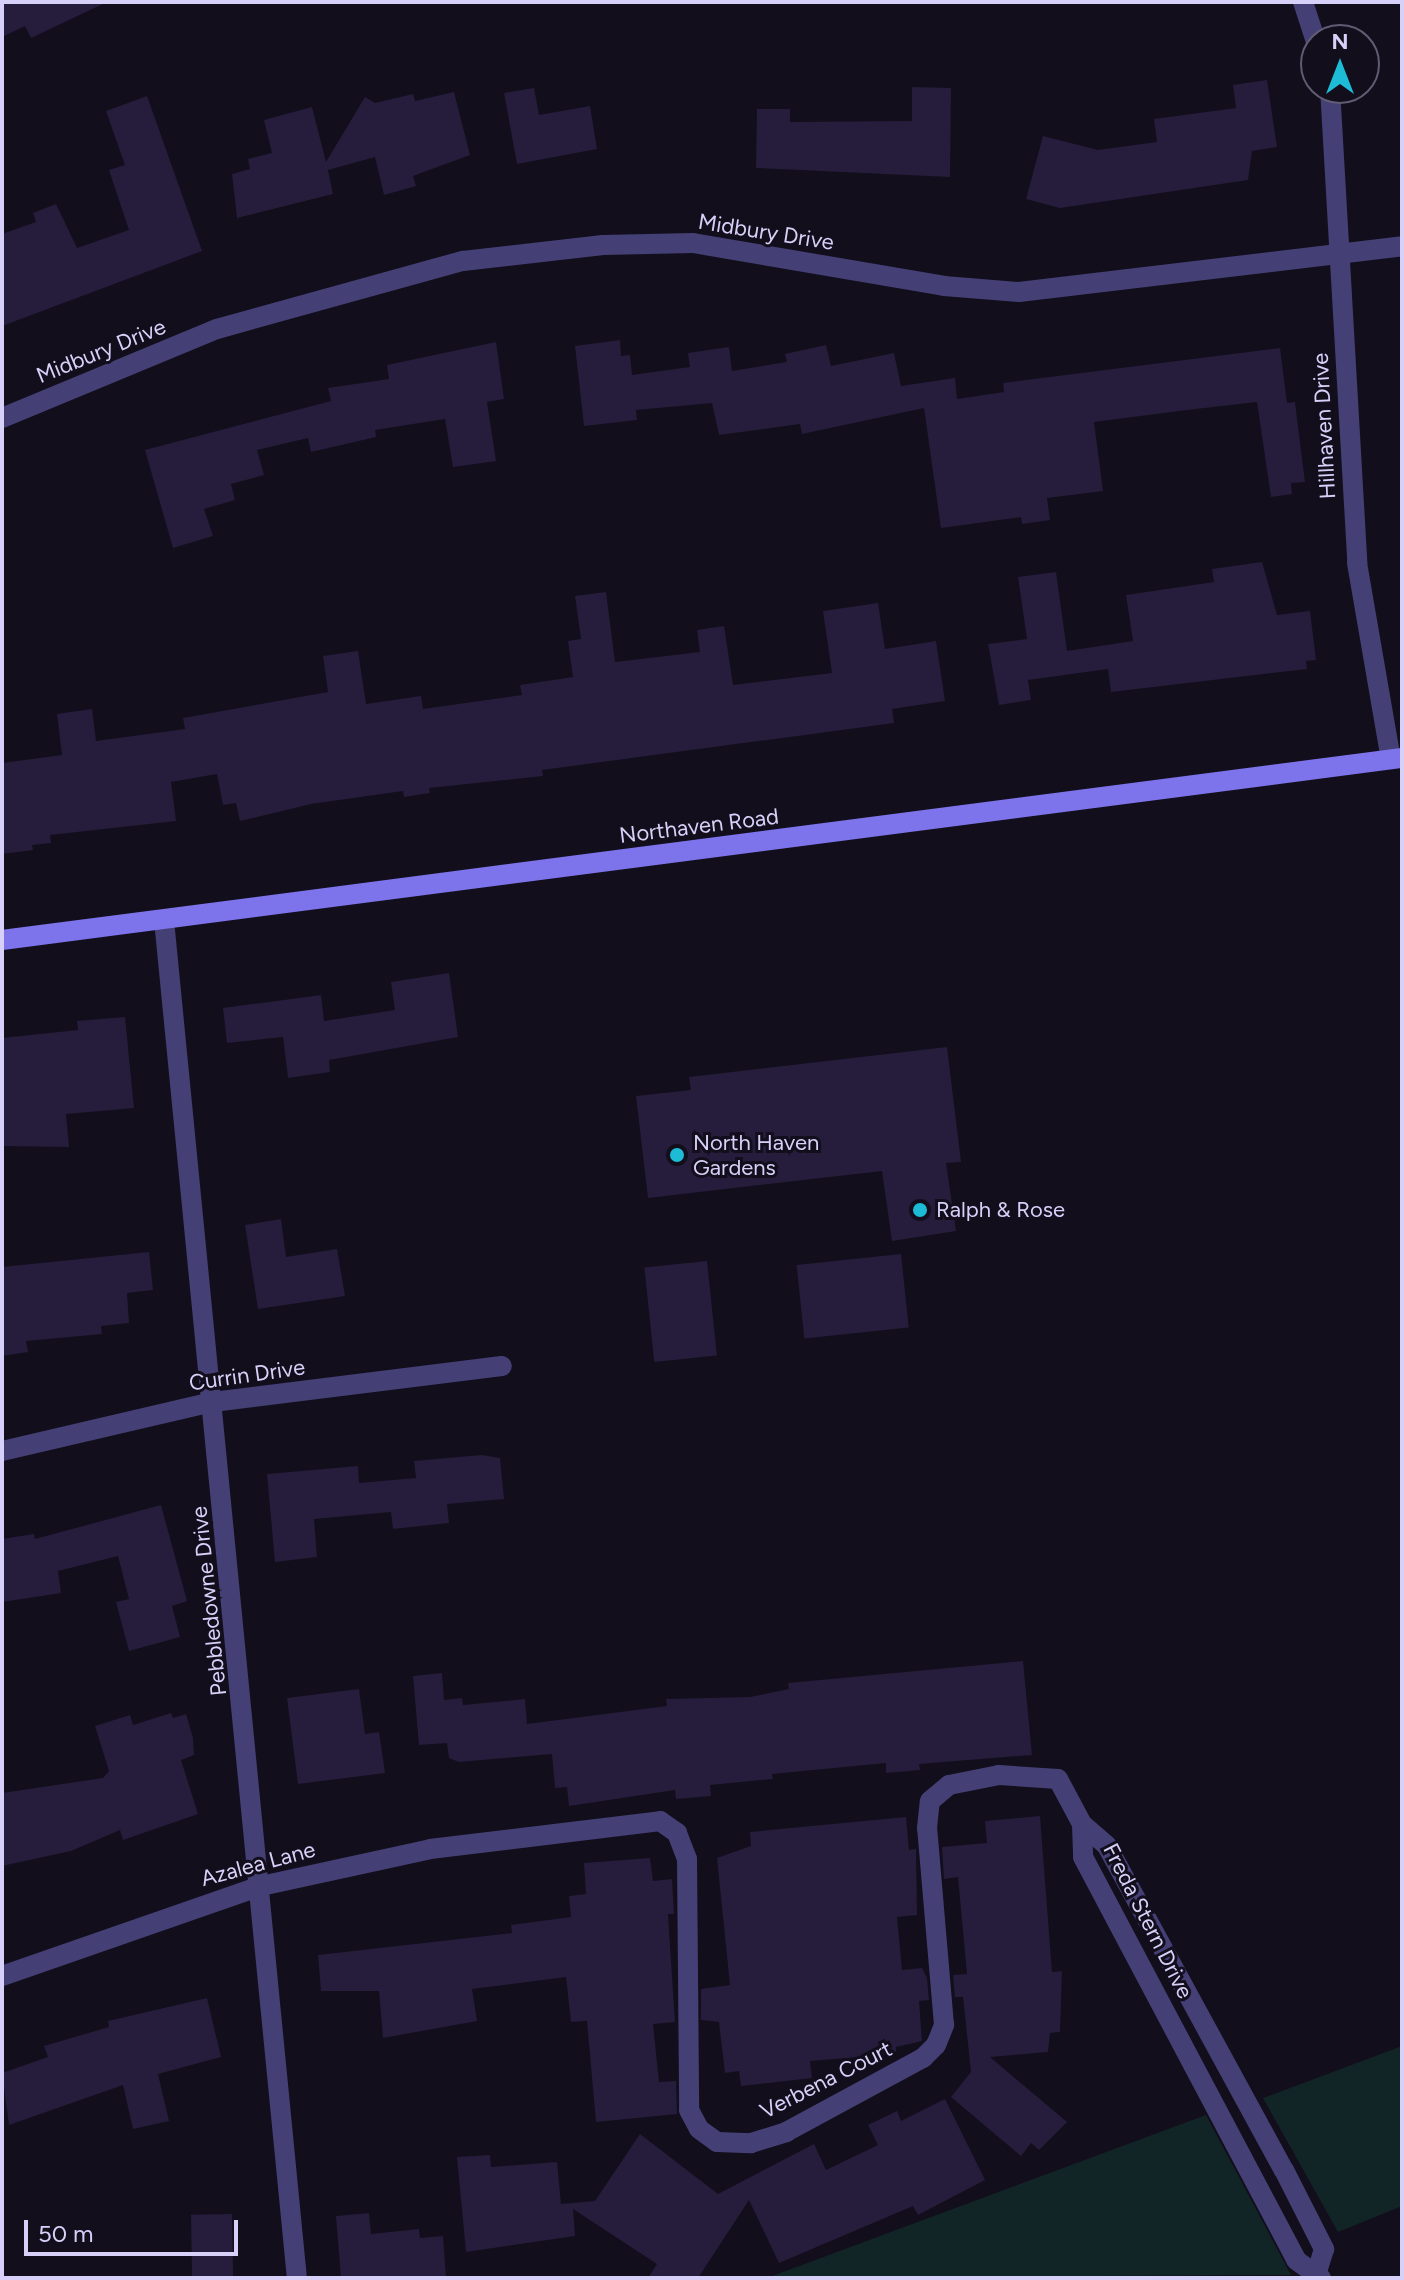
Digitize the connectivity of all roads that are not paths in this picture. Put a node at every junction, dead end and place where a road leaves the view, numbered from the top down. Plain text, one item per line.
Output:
1 (1303, 2) edge
2 (1310, 24) edge
3 (1331, 104) edge
4 (1402, 246) edge
5 (1339, 254) junction
6 (2, 418) edge
7 (1396, 759) edge
8 (164, 920) junction
9 (2, 940) edge
10 (502, 1366) dead end
11 (213, 1402) junction
12 (2, 1451) edge
13 (1082, 1824) junction
14 (536, 1836) joint
15 (261, 1886) junction
16 (2, 1976) edge
17 (1319, 2275) edge
18 (297, 2278) edge

1 - 2 street
3 - 5 street, Hillhaven Drive
4 - 5 street, Midbury Drive
5 - 6 street, Midbury Drive
5 - 7 street, Hillhaven Drive
7 - 8 street, Northaven Road
8 - 9 street, Northaven Road
8 - 11 street, Pebbledowne Drive
10 - 11 street, Currin Drive
11 - 12 street, Currin Drive
11 - 15 street, Pebbledowne Drive
13 - 14 street, Verbena Court
13 - 17 street, Freda Stern Drive
13 - 17 street, Freda Stern Drive
14 - 15 street, Azalea Lane
15 - 16 street, Azalea Lane
15 - 18 street, Pebbledowne Drive

